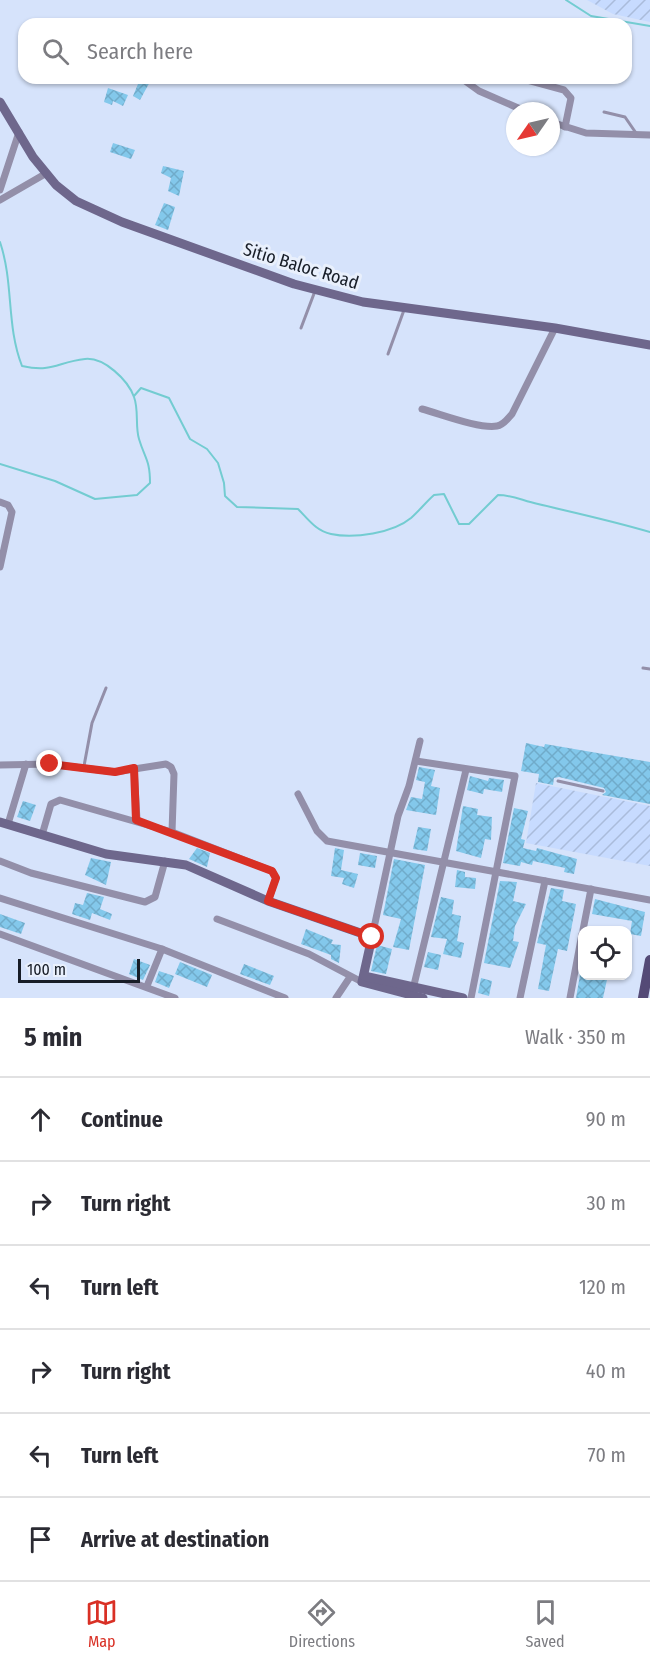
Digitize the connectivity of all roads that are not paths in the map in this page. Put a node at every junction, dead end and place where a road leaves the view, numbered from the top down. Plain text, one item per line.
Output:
1 (469, 84) edge
2 (542, 84) edge
3 (0, 102) edge
4 (506, 103) edge
5 (604, 112) dead end
6 (560, 125) edge
7 (565, 127) junction
8 (18, 132) junction
9 (637, 135) junction
10 (650, 135) edge
11 (45, 174) junction
12 (0, 190) edge
13 (0, 200) edge
14 (316, 289) junction
15 (404, 310) junction
16 (301, 328) dead end
17 (555, 328) junction
18 (650, 345) edge
19 (388, 354) dead end
20 (422, 409) dead end
21 (0, 502) edge
22 (0, 567) edge
23 (643, 668) dead end
24 (650, 669) edge
25 (106, 688) dead end
26 (420, 741) dead end
27 (416, 761) junction
28 (26, 764) junction
29 (0, 765) edge
30 (84, 768) junction
31 (134, 768) junction
32 (466, 770) junction
33 (558, 781) dead end
34 (603, 791) dead end
35 (298, 794) dead end
36 (136, 820) junction
37 (4, 823) edge
38 (172, 832) junction
39 (42, 835) junction
40 (390, 852) junction
41 (0, 861) edge
42 (165, 861) junction
43 (446, 861) junction
44 (496, 871) junction
45 (545, 881) junction
46 (591, 890) junction
47 (0, 898) edge
48 (650, 900) edge
49 (268, 901) junction
50 (217, 919) dead end
51 (584, 926) edge
52 (0, 934) edge
53 (372, 937) junction
54 (162, 949) junction
55 (578, 957) edge
56 (650, 960) edge
57 (358, 978) junction
58 (147, 986) junction
59 (412, 994) edge
60 (175, 998) edge
61 (285, 998) edge
62 (336, 998) edge
63 (423, 998) edge
64 (463, 998) edge
65 (471, 998) edge
66 (520, 998) edge
67 (570, 998) edge
68 (643, 998) edge

1 - 4 street
2 - 7 street
3 - 8 street, Sitio Baloc Road
5 - 9 lane
6 - 7 street
7 - 9 street
8 - 11 street, Sitio Baloc Road
8 - 12 street
9 - 10 street
11 - 13 street
11 - 14 street, Sitio Baloc Road
14 - 15 street, Sitio Baloc Road
14 - 16 lane
15 - 17 street, Sitio Baloc Road
15 - 19 lane
17 - 18 street, Sitio Baloc Road
17 - 20 street
21 - 22 street
23 - 24 lane
25 - 30 lane
26 - 27 street
27 - 32 street
27 - 40 street
28 - 29 street
28 - 30 street
28 - 37 street
30 - 31 street
31 - 36 street
31 - 38 street
32 - 43 street
32 - 44 street
33 - 34 lane
35 - 40 street
36 - 38 street
36 - 39 street
37 - 39 street
38 - 49 street
39 - 42 street
40 - 43 street
40 - 53 street
41 - 42 street
42 - 49 street
43 - 44 street
43 - 59 street
44 - 45 street
44 - 65 street
45 - 46 street
45 - 66 street
46 - 48 street
46 - 51 street
47 - 54 street
49 - 53 street
50 - 57 street
52 - 58 street
53 - 57 street
54 - 58 street
54 - 61 street
55 - 67 street
56 - 68 main road
57 - 59 street
57 - 62 street
58 - 60 street
59 - 63 street
59 - 64 street

